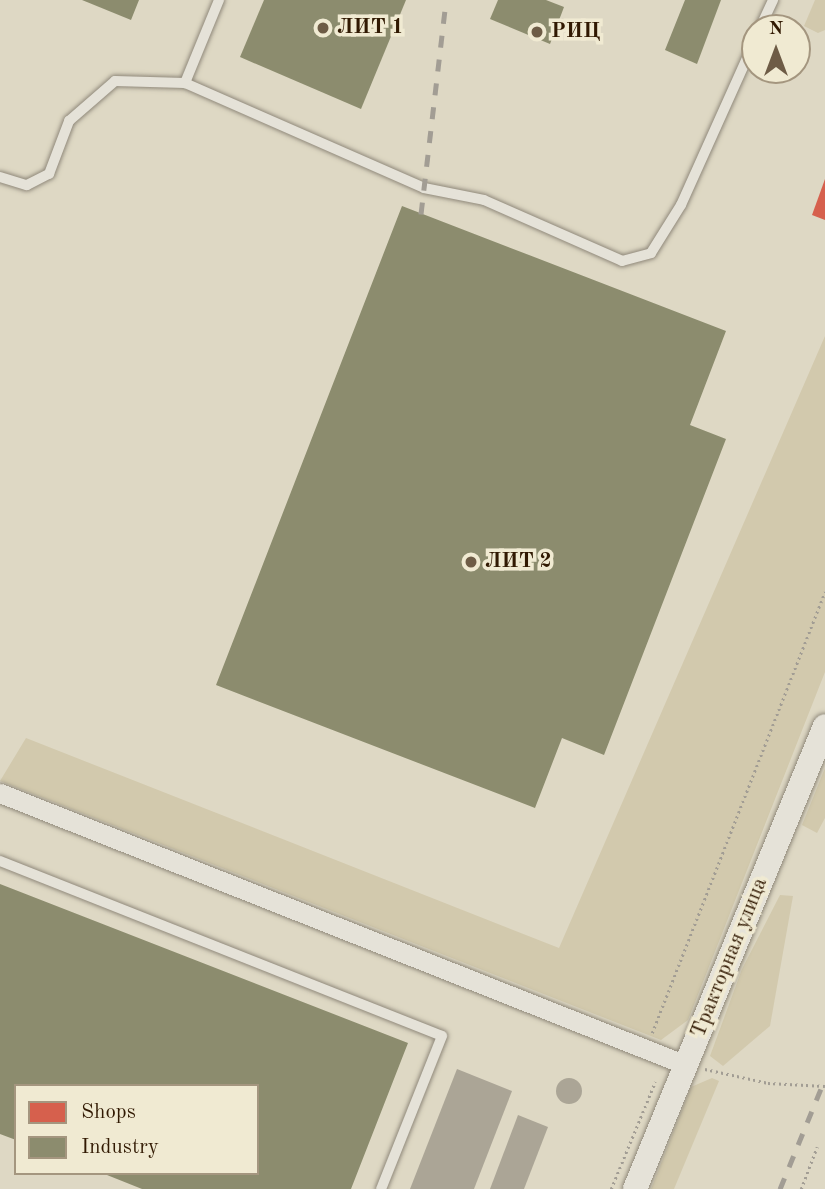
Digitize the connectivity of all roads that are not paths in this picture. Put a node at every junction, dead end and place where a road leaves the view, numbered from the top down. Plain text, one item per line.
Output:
1 (219, 0) edge
2 (741, 71) edge
3 (185, 83) junction
4 (0, 177) edge
5 (825, 726) edge
6 (0, 793) edge
7 (0, 860) edge
8 (676, 1061) junction
9 (381, 1189) edge
10 (635, 1189) edge

1 - 3 lane
2 - 3 lane
3 - 4 lane
5 - 8 street, Тракторная улица
6 - 8 street
7 - 9 lane
8 - 10 street, Тракторная улица

